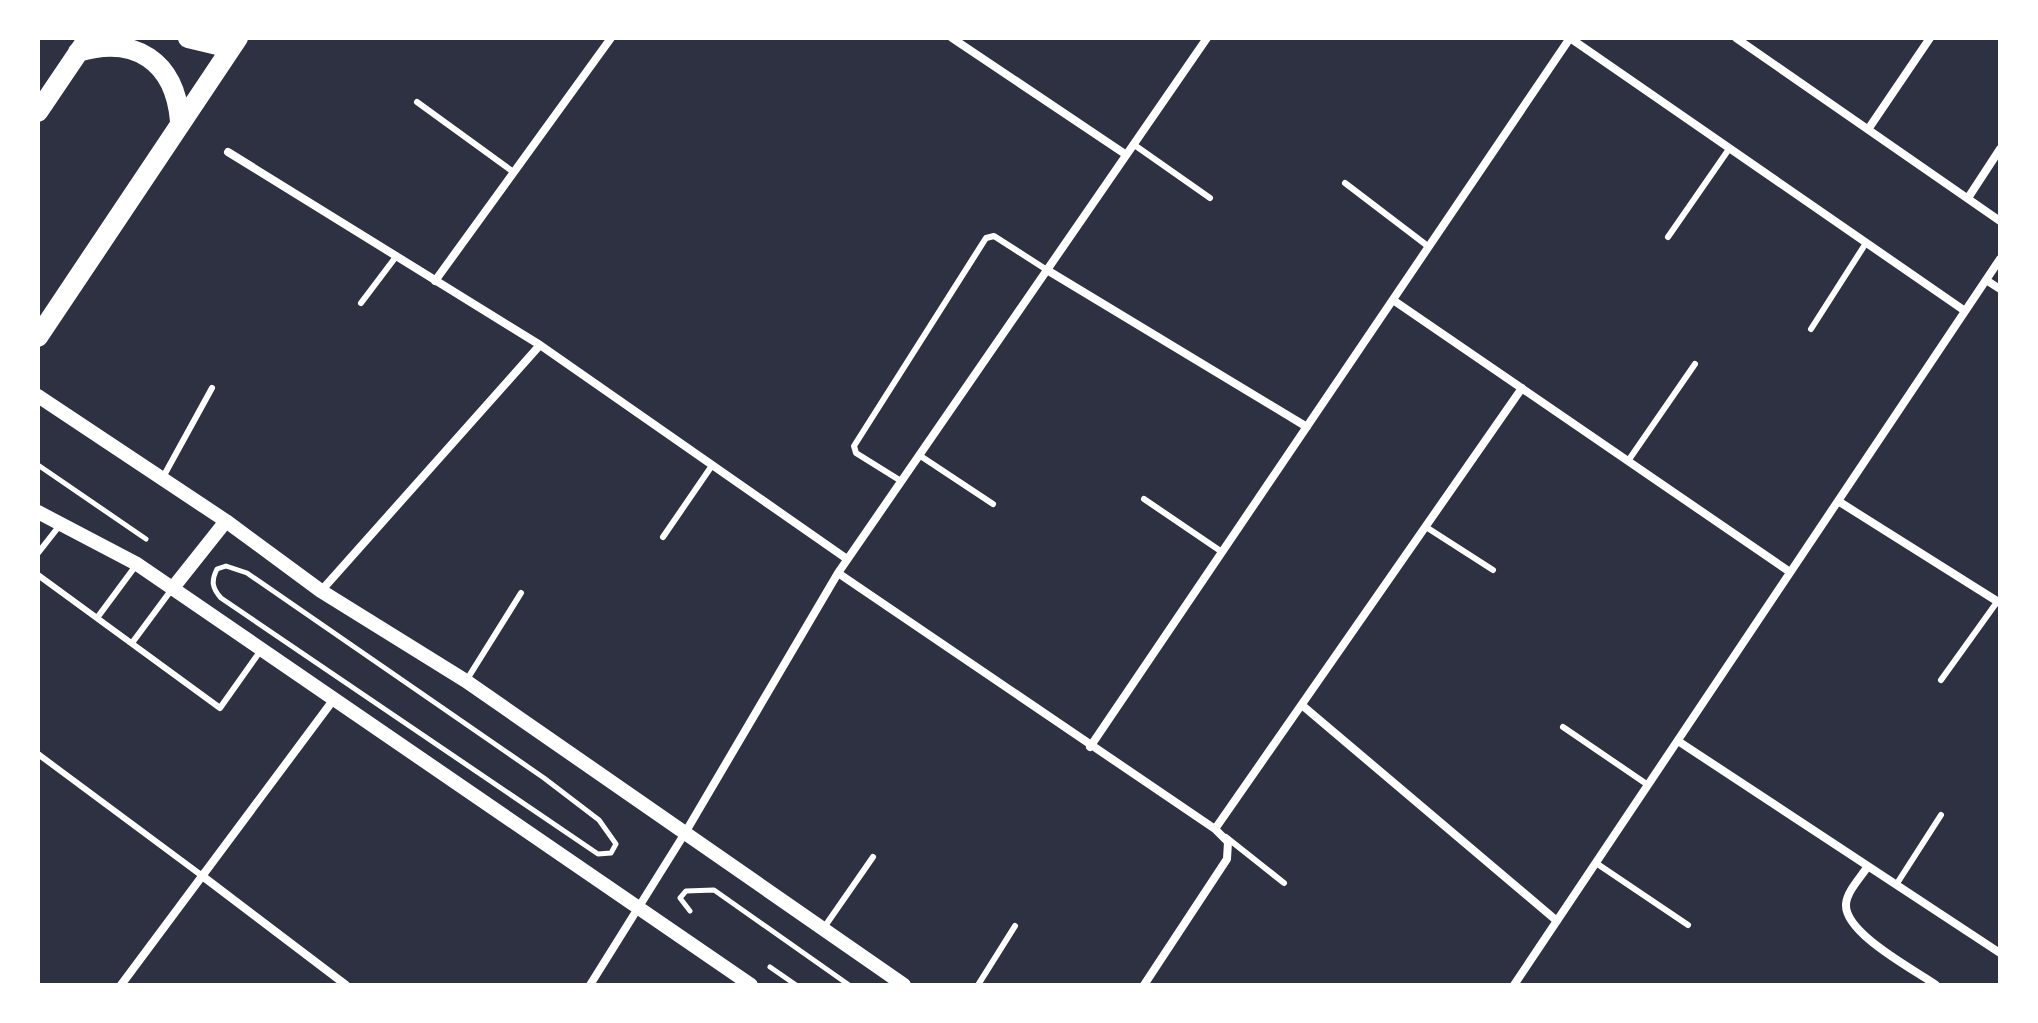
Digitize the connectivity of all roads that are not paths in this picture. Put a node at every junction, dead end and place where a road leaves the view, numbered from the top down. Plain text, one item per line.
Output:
1 (188, 38) edge
2 (611, 38) edge
3 (952, 38) edge
4 (1207, 38) edge
5 (1570, 38) edge
6 (1736, 38) edge
7 (1930, 38) edge
8 (234, 43) edge
9 (83, 45) edge
10 (417, 102) dead end
11 (38, 112) edge
12 (180, 121) junction
13 (1869, 128) junction
14 (1133, 144) junction
15 (1729, 149) junction
16 (2000, 149) edge
17 (228, 152) dead end
18 (1125, 154) junction
19 (512, 171) junction
20 (1345, 183) dead end
21 (1210, 198) dead end
22 (1968, 198) junction
23 (2000, 221) edge
24 (1668, 237) dead end
25 (1866, 243) junction
26 (1429, 247) junction
27 (395, 258) junction
28 (2000, 259) edge
29 (1047, 270) junction
30 (1986, 280) junction
31 (435, 281) junction
32 (2000, 289) edge
33 (1393, 300) junction
34 (361, 303) dead end
35 (1965, 311) junction
36 (1811, 329) dead end
37 (38, 337) edge
38 (540, 345) junction
39 (1695, 364) dead end
40 (212, 388) dead end
41 (1522, 388) junction
42 (38, 396) edge
43 (1307, 427) junction
44 (919, 455) junction
45 (1628, 461) junction
46 (711, 467) junction
47 (162, 479) junction
48 (901, 481) junction
49 (1144, 499) dead end
50 (1838, 501) junction
51 (993, 504) dead end
52 (38, 512) edge
53 (226, 521) junction
54 (62, 523) junction
55 (1426, 527) junction
56 (663, 537) dead end
57 (1222, 552) junction
58 (38, 553) edge
59 (847, 559) junction
60 (137, 564) junction
61 (1493, 570) dead end
62 (1790, 572) junction
63 (838, 573) junction
64 (38, 575) edge
65 (172, 589) junction
66 (321, 591) junction
67 (521, 593) dead end
68 (1999, 602) edge
69 (97, 618) junction
70 (132, 643) junction
71 (262, 649) junction
72 (1941, 680) dead end
73 (466, 681) junction
74 (334, 699) junction
75 (1303, 706) junction
76 (1563, 727) dead end
77 (1678, 741) junction
78 (1090, 747) junction
79 (38, 754) edge
80 (1648, 785) junction
81 (1941, 815) dead end
82 (1219, 832) junction
83 (685, 833) junction
84 (873, 857) dead end
85 (1596, 863) junction
86 (1868, 866) junction
87 (201, 875) junction
88 (1284, 883) dead end
89 (1896, 885) junction
90 (639, 909) junction
91 (1557, 921) junction
92 (1688, 925) dead end
93 (1015, 926) dead end
94 (823, 929) junction
95 (2000, 953) edge
96 (121, 985) edge
97 (346, 985) edge
98 (590, 985) edge
99 (751, 985) edge
100 (904, 985) edge
101 (978, 985) edge
102 (1144, 985) edge
103 (1514, 985) edge
104 (1936, 985) edge

1 - 8 main road
2 - 19 street
3 - 18 street
4 - 14 street
5 - 15 street
5 - 26 street
6 - 13 street
7 - 13 street
8 - 12 main road
9 - 11 main road
9 - 12 main road
10 - 19 lane
12 - 37 main road
13 - 22 street
14 - 18 street
14 - 21 lane
15 - 24 lane
15 - 25 street
16 - 22 street
17 - 27 street
18 - 29 street
19 - 31 street
20 - 26 lane
22 - 23 street
25 - 35 street
25 - 36 lane
26 - 33 street
27 - 31 street
27 - 34 lane
28 - 30 street
29 - 43 street
29 - 44 street
29 - 48 lane
30 - 32 street
30 - 35 street
31 - 38 street
33 - 41 street
33 - 43 street
35 - 50 street
38 - 46 street
38 - 66 street
39 - 45 lane
40 - 47 lane
41 - 45 street
41 - 55 street
42 - 47 street
43 - 57 street
44 - 48 street
44 - 51 lane
45 - 62 street
46 - 56 lane
46 - 59 street
47 - 53 street
48 - 59 street
49 - 57 lane
50 - 62 street
50 - 68 street
52 - 54 street
53 - 65 street
53 - 66 street
54 - 58 lane
54 - 60 street
55 - 61 lane
55 - 75 street
57 - 78 street
59 - 63 street
60 - 65 street
60 - 69 lane
62 - 77 street
63 - 78 street
63 - 83 street
64 - 69 lane
65 - 70 lane
65 - 71 street
66 - 73 street
67 - 73 lane
68 - 72 lane
69 - 70 lane
70 - 71 lane
71 - 74 street
73 - 83 street
74 - 87 street
74 - 90 street
75 - 82 street
75 - 91 street
76 - 80 lane
77 - 80 street
77 - 86 street
78 - 82 street
79 - 87 lane
80 - 85 street
81 - 89 lane
82 - 88 lane
82 - 102 street
83 - 90 street
83 - 94 street
84 - 94 lane
85 - 91 street
85 - 92 lane
86 - 89 street
86 - 104 street
87 - 96 street
87 - 97 street
89 - 95 street
90 - 98 street
90 - 99 street
91 - 103 street
93 - 101 lane
94 - 100 street

